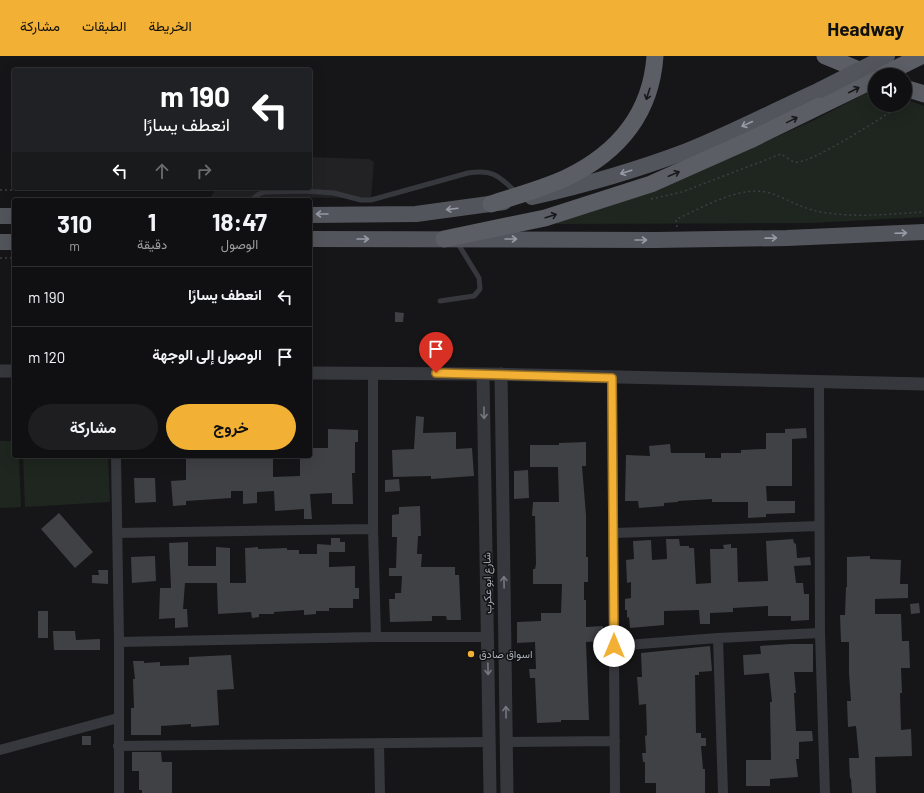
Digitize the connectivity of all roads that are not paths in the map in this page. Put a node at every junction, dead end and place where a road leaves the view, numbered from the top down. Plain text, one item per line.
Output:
1 (655, 56) edge
2 (825, 56) edge
3 (887, 56) edge
4 (905, 56) edge
5 (921, 56) edge
6 (924, 64) edge
7 (897, 68) edge
8 (868, 75) edge
9 (868, 80) edge
10 (912, 90) edge
11 (924, 94) edge
12 (826, 95) junction
13 (519, 195) junction
14 (253, 198) edge
15 (490, 204) junction
16 (312, 214) edge
17 (0, 216) edge
18 (12, 216) edge
19 (924, 232) edge
20 (312, 239) edge
21 (450, 239) junction
22 (0, 242) edge
23 (12, 242) edge
24 (440, 301) dead end
25 (0, 371) edge
26 (12, 371) edge
27 (374, 372) junction
28 (312, 373) edge
29 (483, 374) junction
30 (501, 374) junction
31 (612, 378) junction
32 (819, 382) junction
33 (924, 384) edge
34 (116, 458) edge
35 (819, 526) junction
36 (373, 529) junction
37 (117, 533) junction
38 (614, 533) junction
39 (820, 634) junction
40 (488, 636) junction
41 (376, 637) junction
42 (718, 638) junction
43 (119, 642) junction
44 (614, 646) junction
45 (118, 718) junction
46 (615, 741) junction
47 (489, 742) junction
48 (506, 742) junction
49 (379, 744) junction
50 (118, 746) junction
51 (0, 750) edge
52 (119, 793) edge
53 (380, 793) edge
54 (490, 793) edge
55 (507, 793) edge
56 (616, 793) edge
57 (722, 793) edge
58 (825, 793) edge

1 -> 13 highway
2 - 8 highway
3 - 12 main road, bridge
4 - 6 highway
5 - 7 highway, bridge
12 -> 9 highway
10 - 11 highway
12 -> 15 main road
21 -> 12 highway
13 - 14 lane
13 - 15 highway
15 -> 16 main road
17 - 18 main road
21 -> 19 main road
20 -> 21 main road
21 - 24 lane
22 - 23 main road
25 - 26 street
27 - 28 street
27 - 29 street
27 - 36 street
29 - 30 street
29 -> 40 street, شارع ابو عكرب
30 - 31 street
48 -> 30 street
31 - 32 street
31 - 38 street
32 - 33 street
32 - 35 street
34 - 37 street
35 - 38 street
35 - 39 street
36 - 37 street
36 - 41 street
37 - 43 street
38 - 44 street
39 - 42 street
39 - 58 street
40 - 41 street
40 -> 47 street, شارع ابو عكرب
41 - 43 street
42 - 44 street
42 - 57 street
43 - 45 street
44 - 46 street
45 - 50 street
45 - 51 street
46 - 48 street
46 - 56 street
47 - 49 street
47 - 54 street, شارع ابو عكرب
48 - 55 street
49 - 50 street
49 - 53 street
50 - 52 street

